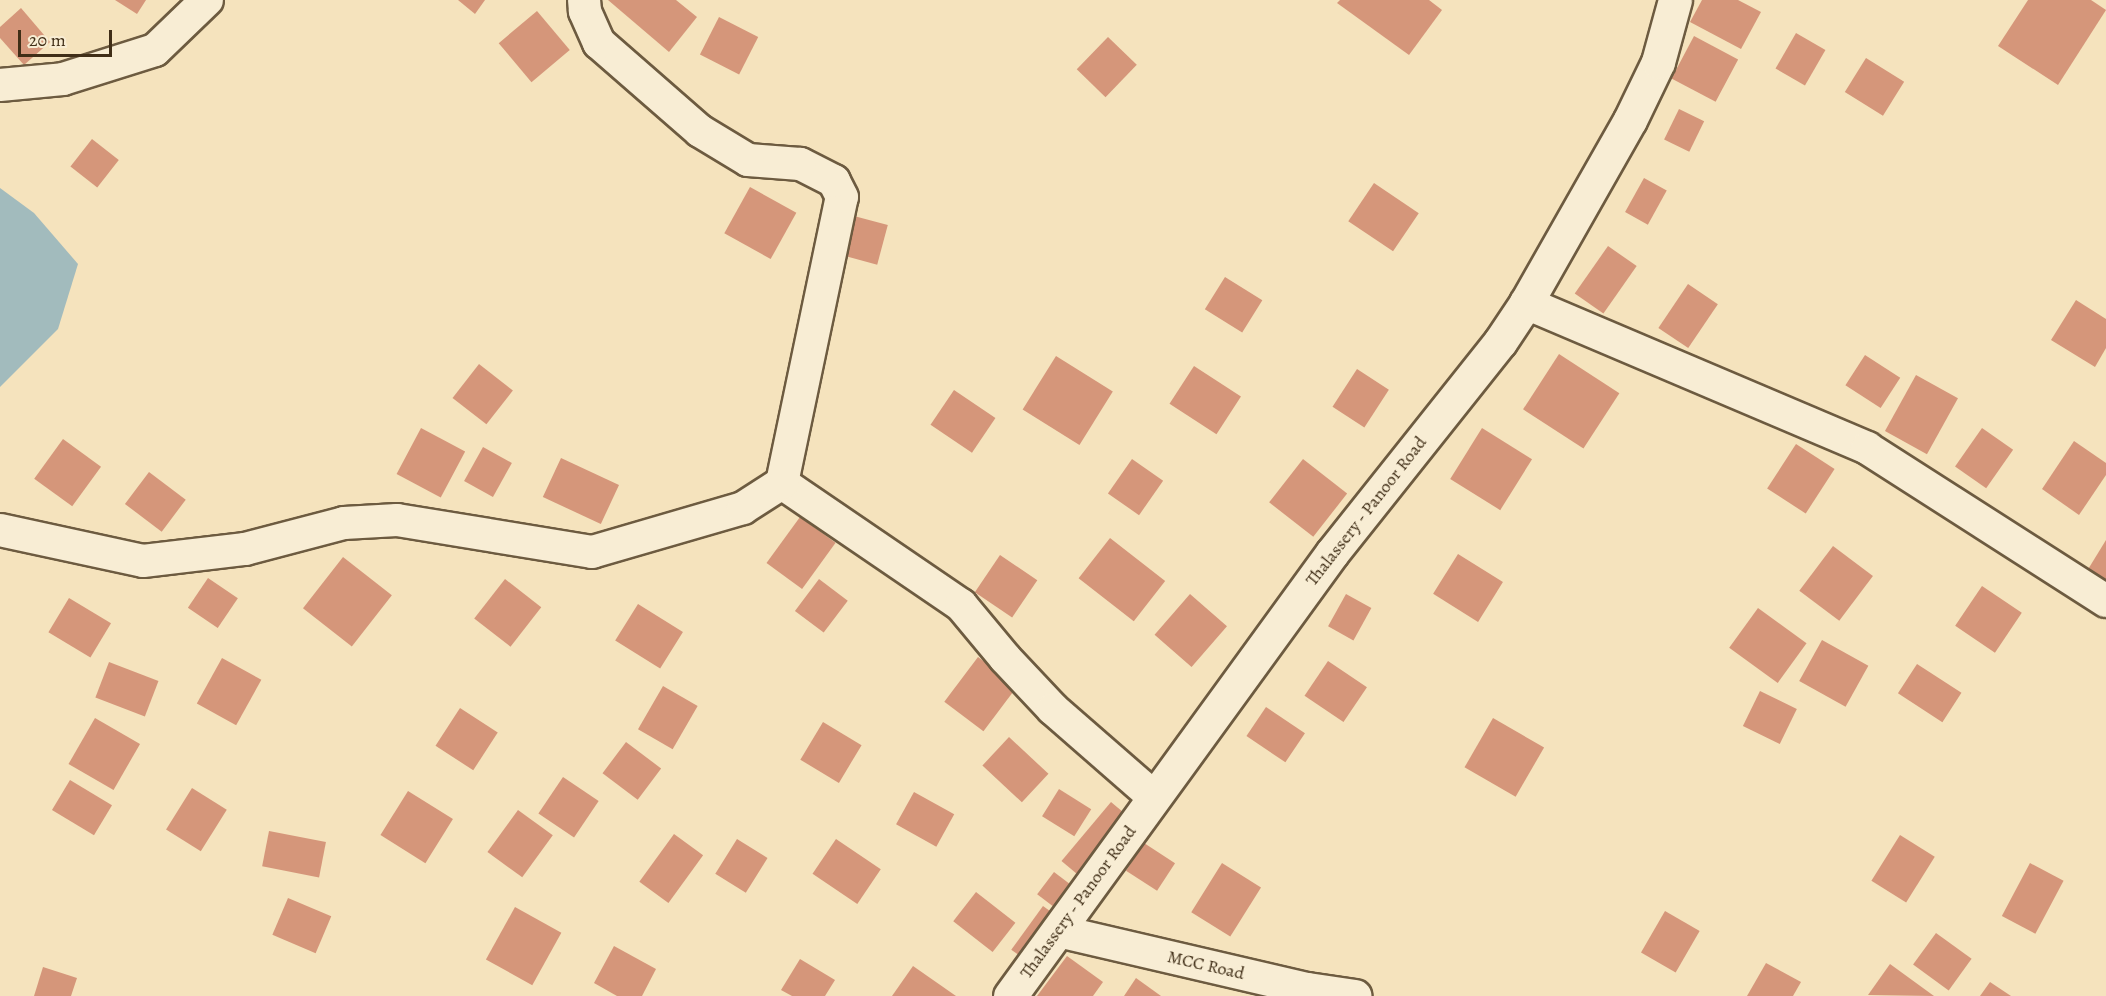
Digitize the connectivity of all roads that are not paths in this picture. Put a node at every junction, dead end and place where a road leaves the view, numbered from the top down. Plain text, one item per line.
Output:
1 (207, 0) edge
2 (584, 0) edge
3 (1675, 0) edge
4 (0, 85) edge
5 (1526, 303) junction
6 (782, 483) junction
7 (0, 530) edge
8 (2106, 601) edge
9 (1154, 797) junction
10 (1058, 931) junction
11 (1010, 996) edge
12 (1355, 996) edge

1 - 4 street
2 - 6 street
3 - 5 main road, Thalassery - Panoor Road
5 - 8 street
5 - 9 main road, Thalassery - Panoor Road
6 - 7 street
6 - 9 street
9 - 10 main road, Thalassery - Panoor Road
10 - 11 main road, Thalassery - Panoor Road
10 - 12 street, MCC Road

